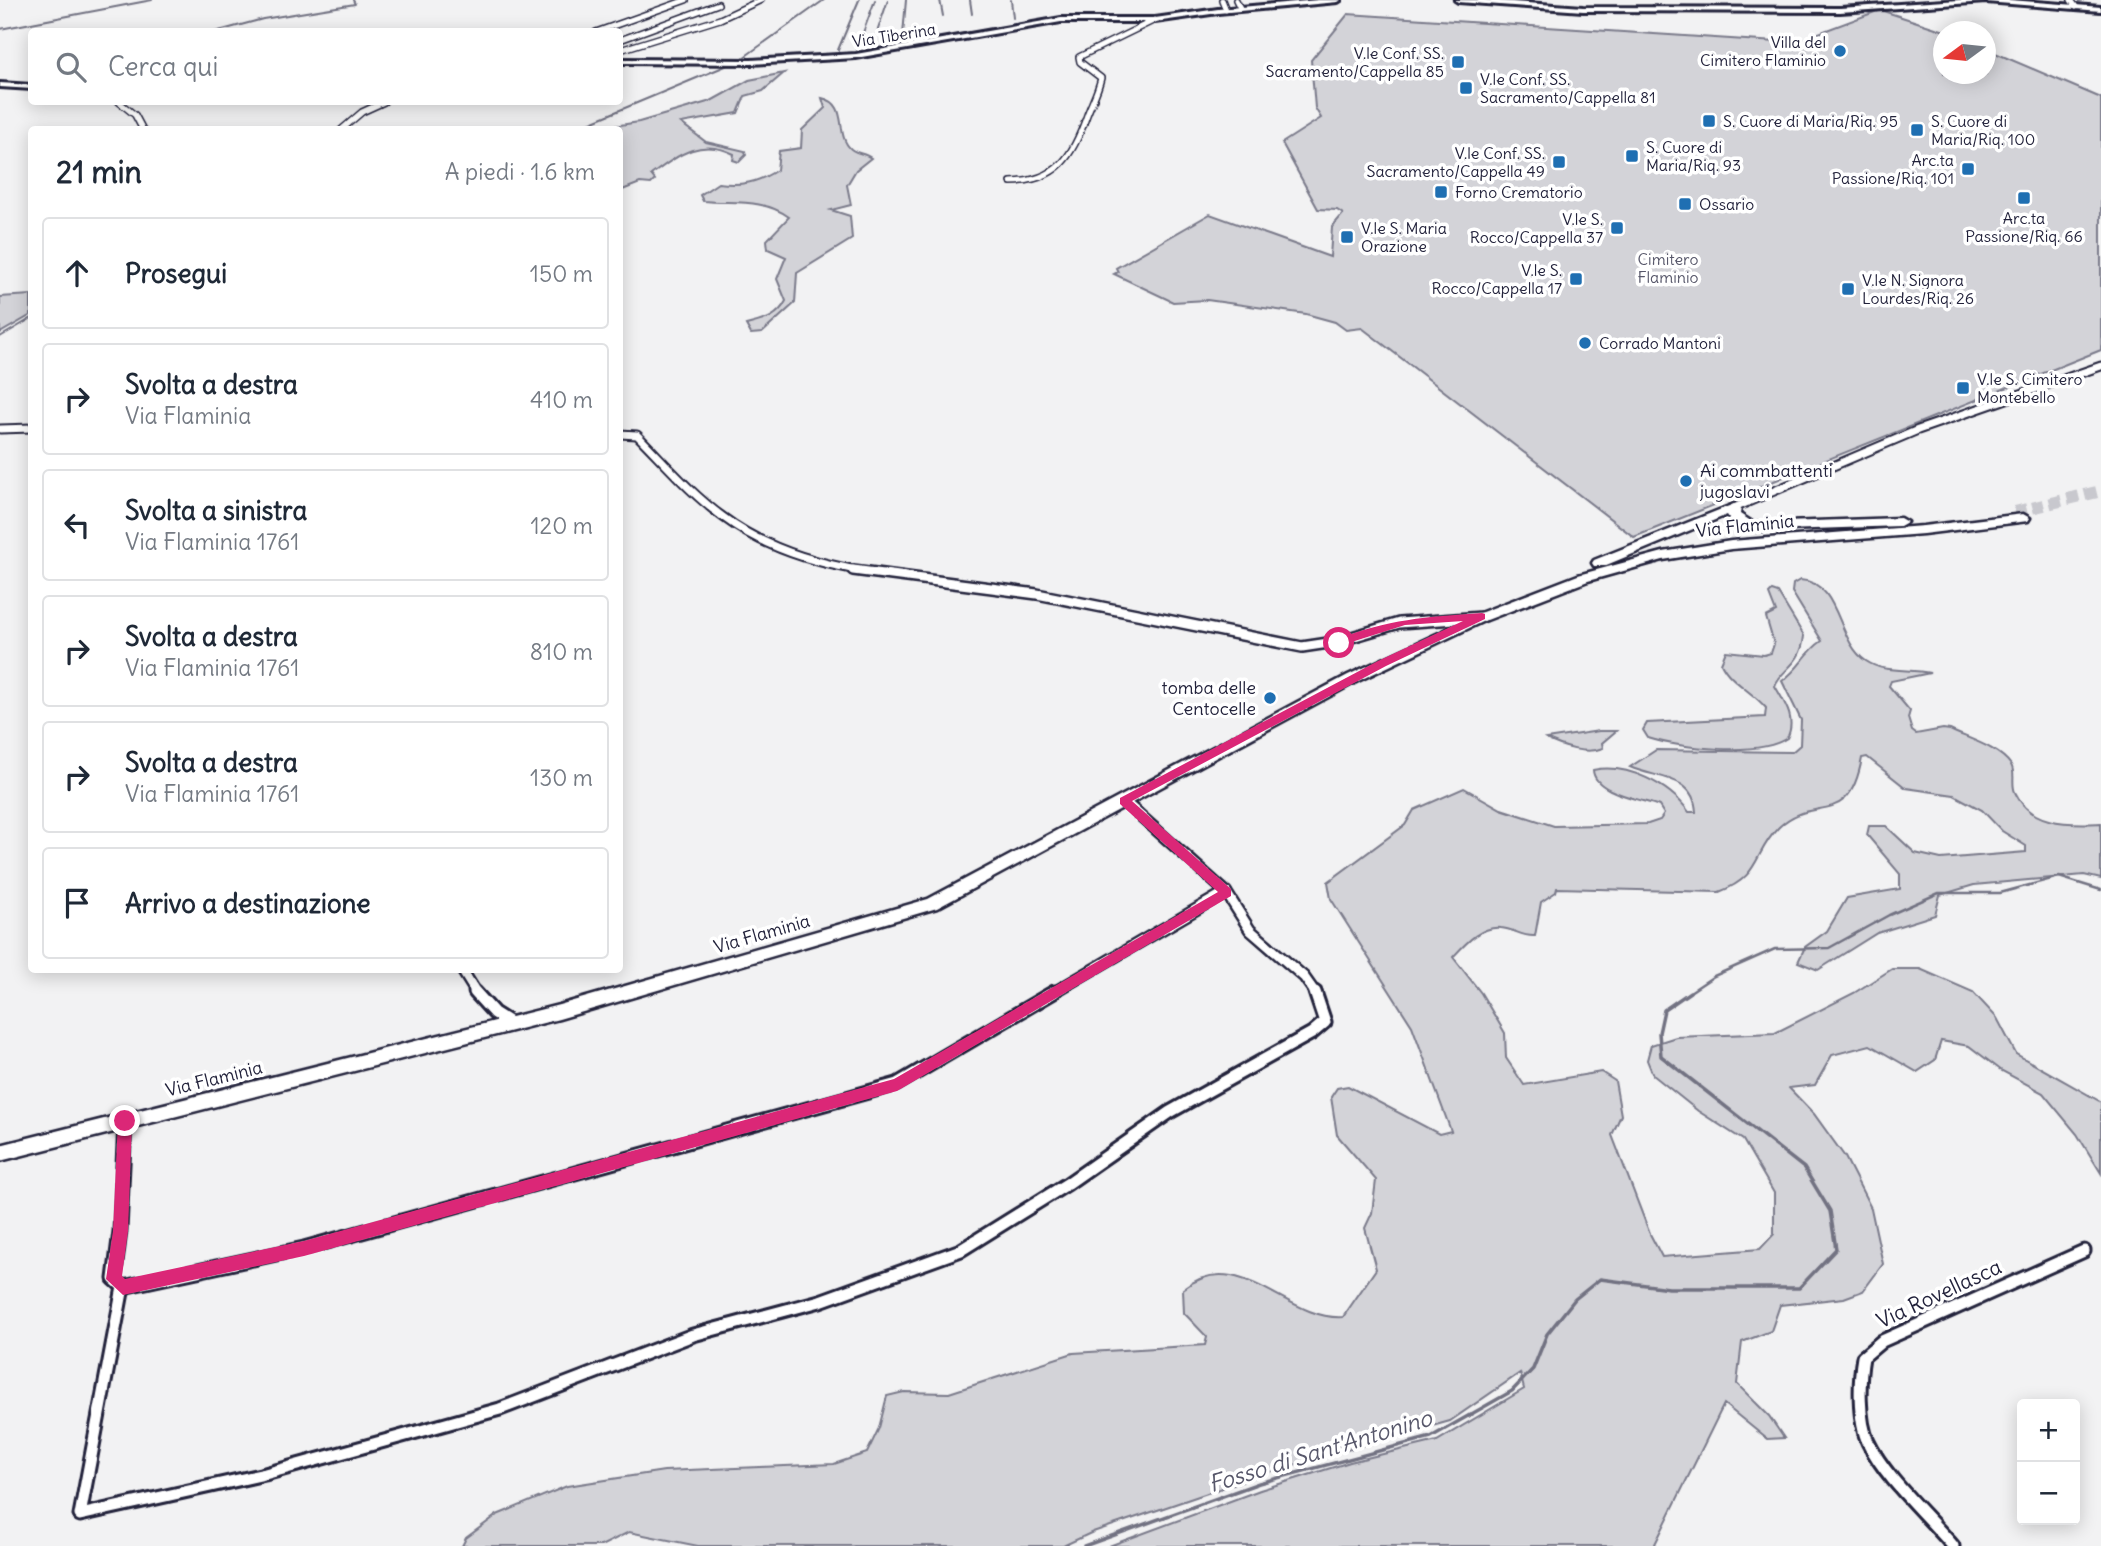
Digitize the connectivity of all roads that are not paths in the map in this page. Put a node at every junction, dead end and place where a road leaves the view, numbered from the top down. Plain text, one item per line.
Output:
1 (686, 0) edge
2 (761, 0) edge
3 (1222, 0) edge
4 (1236, 0) edge
5 (1338, 0) edge
6 (1460, 0) edge
7 (2026, 1) edge
8 (2074, 3) edge
9 (718, 4) dead end
10 (1240, 8) junction
11 (2101, 9) edge
12 (1226, 10) junction
13 (630, 19) junction
14 (1155, 20) junction
15 (649, 27) junction
16 (606, 28) edge
17 (623, 39) edge
18 (623, 49) edge
19 (623, 61) edge
20 (0, 85) edge
21 (28, 87) edge
22 (123, 105) edge
23 (377, 105) edge
24 (141, 126) edge
25 (346, 126) edge
26 (1011, 182) dead end
27 (2101, 366) edge
28 (28, 428) edge
29 (0, 429) edge
30 (623, 434) edge
31 (1734, 508) junction
32 (1920, 524) junction
33 (1587, 570) junction
34 (1482, 617) junction
35 (1124, 801) junction
36 (1227, 892) junction
37 (464, 973) edge
38 (511, 1024) junction
39 (125, 1121) junction
40 (0, 1153) edge
41 (2084, 1251) dead end
42 (123, 1287) junction
43 (1953, 1546) edge

1 - 13 street
2 - 18 street
3 - 12 street
4 - 10 street
5 - 10 main road, Via Tiberina
6 - 7 main road
7 - 8 main road
8 - 11 main road
9 - 15 street
10 - 12 main road, Via Tiberina
12 - 14 main road, Via Tiberina
13 - 15 street
13 - 16 street
14 - 19 main road, Via Tiberina
14 - 26 street
15 - 17 street
20 - 21 main road
22 - 24 street
23 - 25 street
27 - 31 street, Via Flaminia
28 - 29 street
30 - 34 street
31 - 32 highway
31 - 33 highway
32 - 33 highway, Via Flaminia
32 - 34 highway, Via Flaminia
33 - 34 highway, Via Flaminia
34 - 35 main road, Via Flaminia
35 - 36 street
35 - 38 main road, Via Flaminia
36 - 42 street
36 - 42 street
37 - 38 street
38 - 39 main road, Via Flaminia
39 - 40 main road, Via Flaminia
39 - 42 street
41 - 43 street, Via Rovellasca

